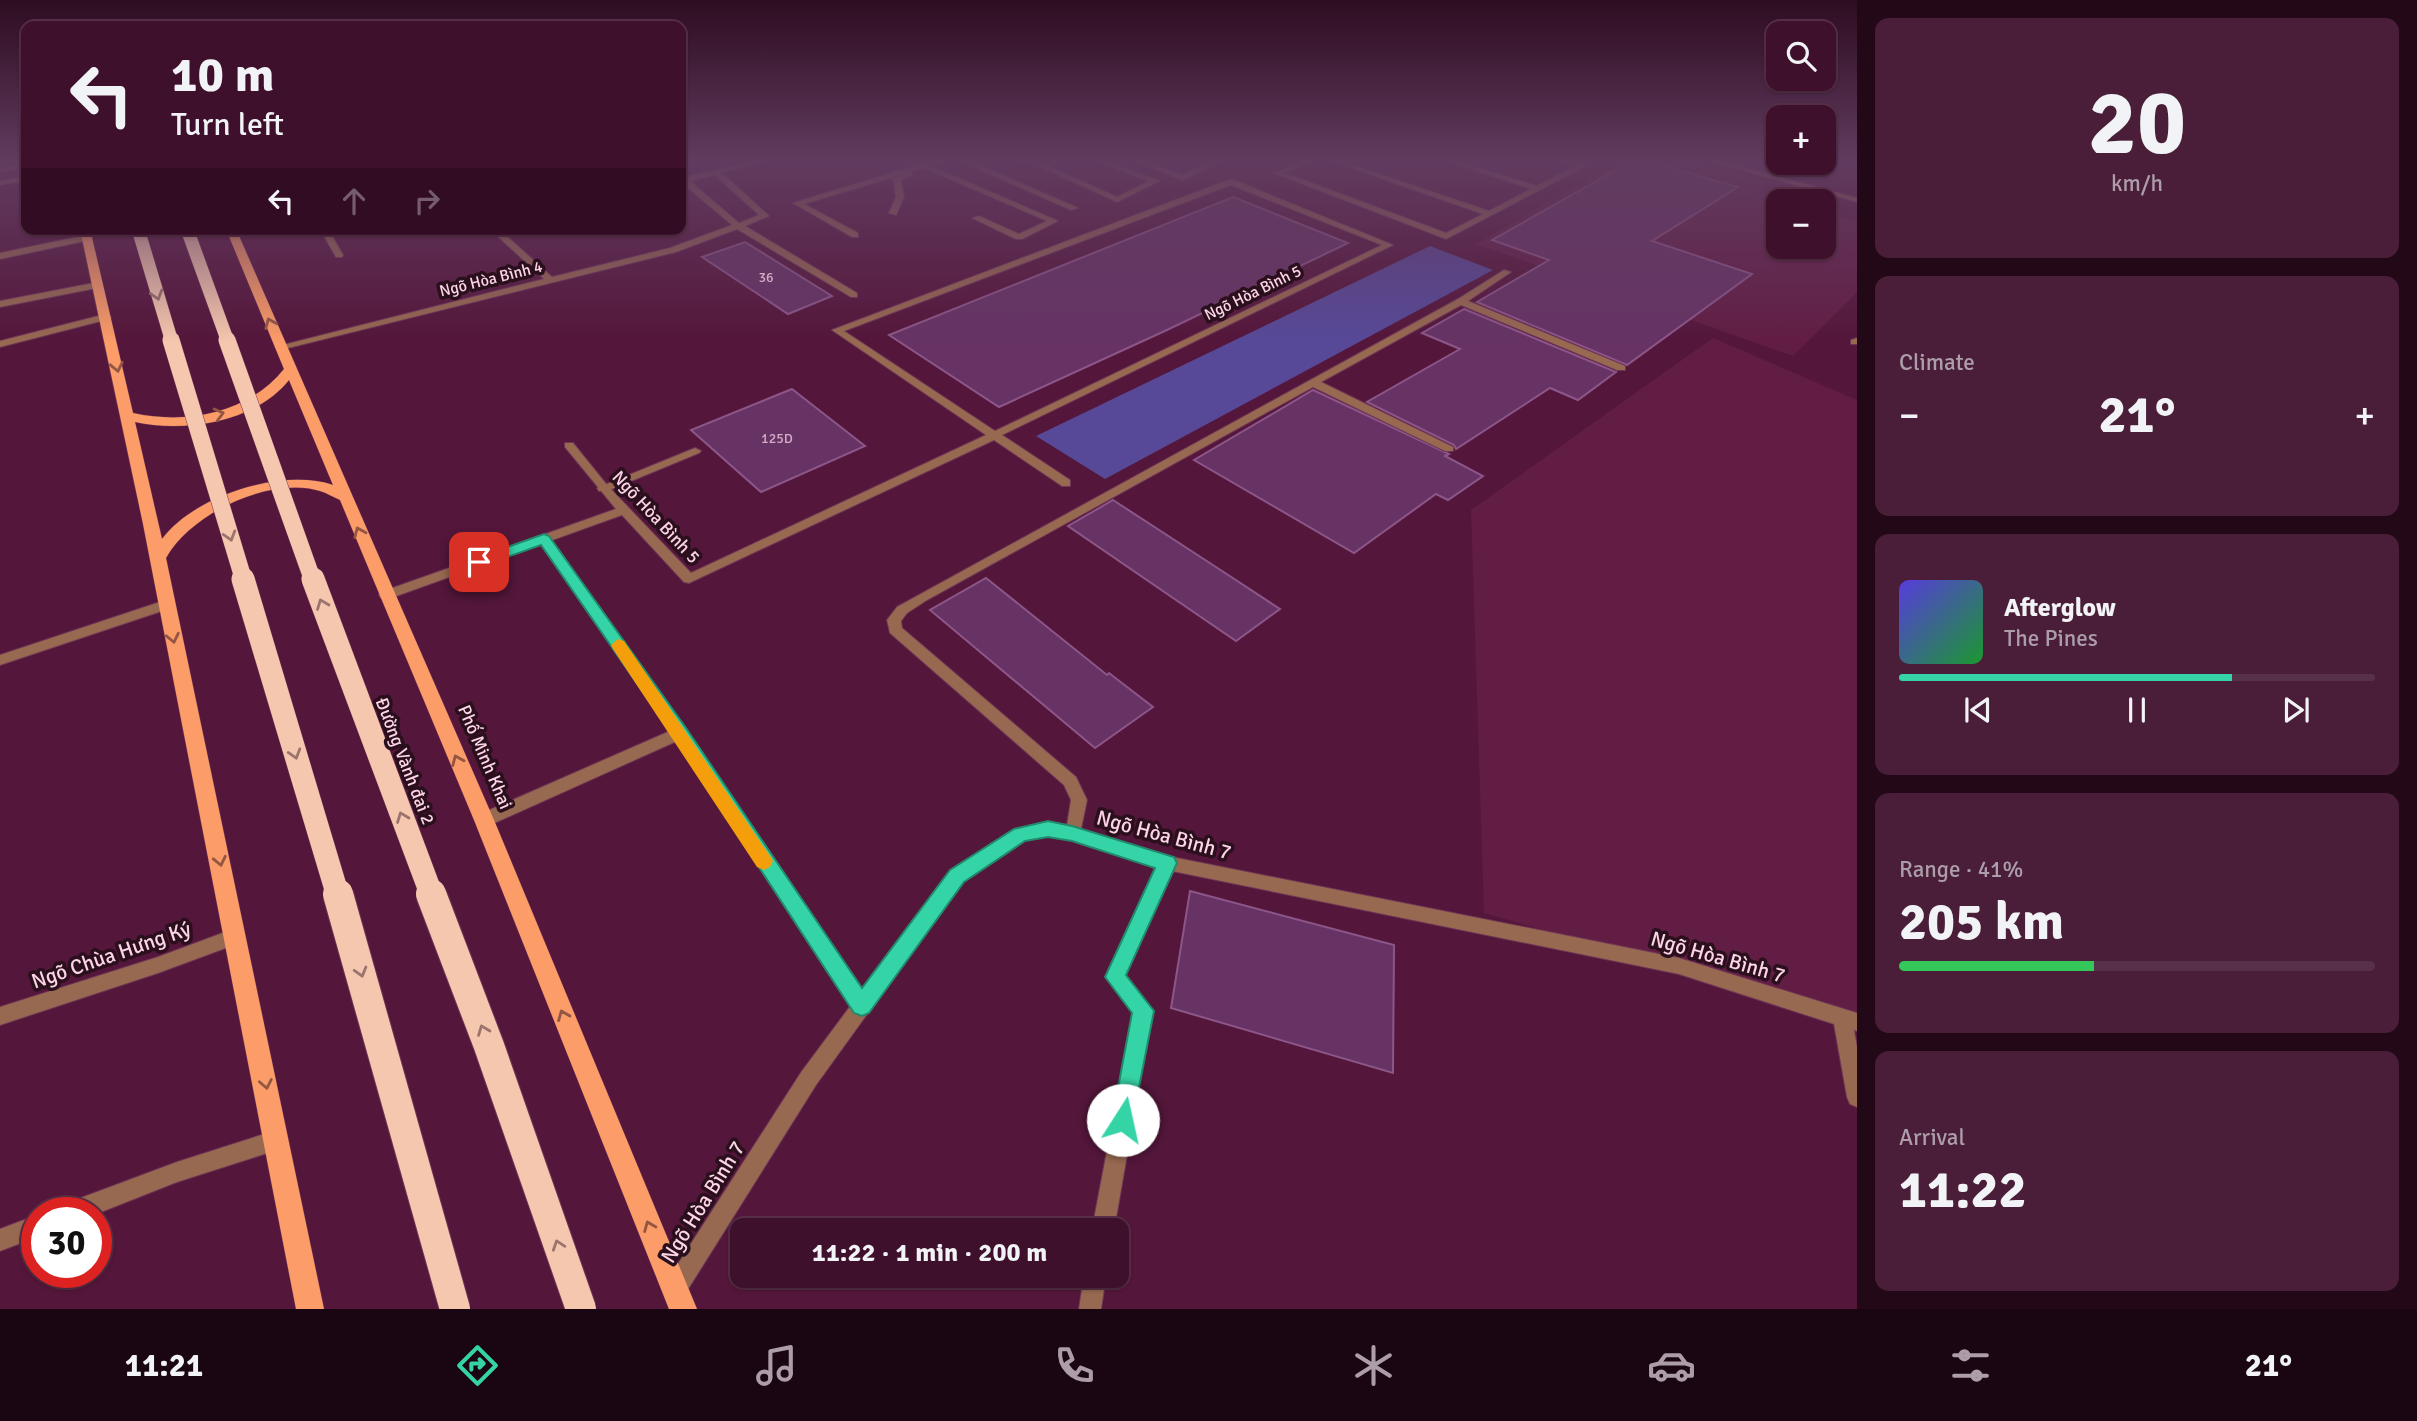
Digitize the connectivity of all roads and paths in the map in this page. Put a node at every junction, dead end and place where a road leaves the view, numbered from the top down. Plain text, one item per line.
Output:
1 (731, 221) edge
2 (751, 221) edge
3 (829, 221) edge
4 (983, 221) edge
5 (1054, 221) edge
6 (1129, 221) edge
7 (1328, 221) edge
8 (1406, 221) edge
9 (1473, 221) edge
10 (737, 226) junction
11 (79, 235) edge
12 (86, 235) edge
13 (140, 235) edge
14 (189, 235) edge
15 (233, 235) edge
16 (328, 235) edge
17 (501, 235) edge
18 (855, 235) dead end
19 (340, 255) dead end
20 (0, 256) edge
21 (1507, 272) dead end
22 (551, 281) junction
23 (99, 285) junction
24 (854, 295) dead end
25 (1461, 301) junction
26 (0, 304) edge
27 (106, 317) junction
28 (0, 344) edge
29 (280, 347) junction
30 (1621, 368) dead end
31 (290, 370) junction
32 (1312, 382) junction
33 (127, 416) junction
34 (995, 435) junction
35 (569, 445) dead end
36 (1448, 449) dead end
37 (695, 451) dead end
38 (1066, 483) dead end
39 (603, 488) junction
40 (344, 497) junction
41 (624, 510) junction
42 (544, 539) junction
43 (158, 558) junction
44 (386, 595) junction
45 (166, 605) junction
46 (0, 660) edge
47 (680, 733) junction
48 (484, 820) junction
49 (1072, 833) junction
50 (1167, 863) junction
51 (236, 936) junction
52 (862, 1006) junction
53 (0, 1016) edge
54 (1849, 1020) edge
55 (1857, 1097) edge
56 (277, 1140) junction
57 (112, 1197) edge
58 (1105, 1218) edge
59 (21, 1232) edge
60 (0, 1240) edge
61 (1093, 1288) edge
62 (679, 1299) edge
63 (310, 1309) edge
64 (455, 1309) edge
65 (581, 1309) edge
66 (1090, 1309) edge

1 - 10 street
2 - 10 street, Ngõ Hòa Bình 4
3 - 18 street
4 - 5 street
6 - 34 street, Ngõ Hòa Bình 5
7 - 34 street, Ngõ Hòa Bình 5
8 - 9 street
10 - 22 street, Ngõ Hòa Bình 4
10 - 24 street
11 - 20 street
12 - 23 main road
13 -> 64 highway, bridge
65 -> 14 highway, Đường Vành đai 2, bridge
29 -> 15 main road, Phố Minh Khai
16 - 19 street
17 - 22 street
21 - 25 street
22 - 29 street, Ngõ Hòa Bình 4
23 - 26 street
23 - 27 main road
25 - 30 street
25 - 32 street
27 - 28 street
27 -> 33 main road
29 - 31 main road, Phố Minh Khai
33 -> 31 main road
31 - 40 main road, Phố Minh Khai
32 - 36 street
32 - 49 street
33 - 43 main road
34 - 38 street, Ngõ Hòa Bình 5
34 - 41 street, Ngõ Hòa Bình 5
35 - 39 street, Ngõ Hòa Bình 5
37 - 39 street
39 - 41 street, Ngõ Hòa Bình 5
40 - 43 main road
44 -> 40 main road, Phố Minh Khai
41 - 42 street
42 - 44 street
42 - 47 street
43 - 45 main road
48 -> 44 main road, Phố Minh Khai
45 - 46 street
45 -> 51 main road
47 - 48 street
47 - 52 street
62 -> 48 main road, Phố Minh Khai
49 - 50 street, Ngõ Hòa Bình 7
49 - 52 street, Ngõ Hòa Bình 7
50 - 54 street, Ngõ Hòa Bình 7
50 - 58 street
51 - 53 street, Ngõ Chùa Hưng Ký
51 -> 56 main road
52 - 62 street, Ngõ Hòa Bình 7
54 - 55 street
56 - 57 street
56 - 63 main road
59 - 60 street
61 - 66 street

